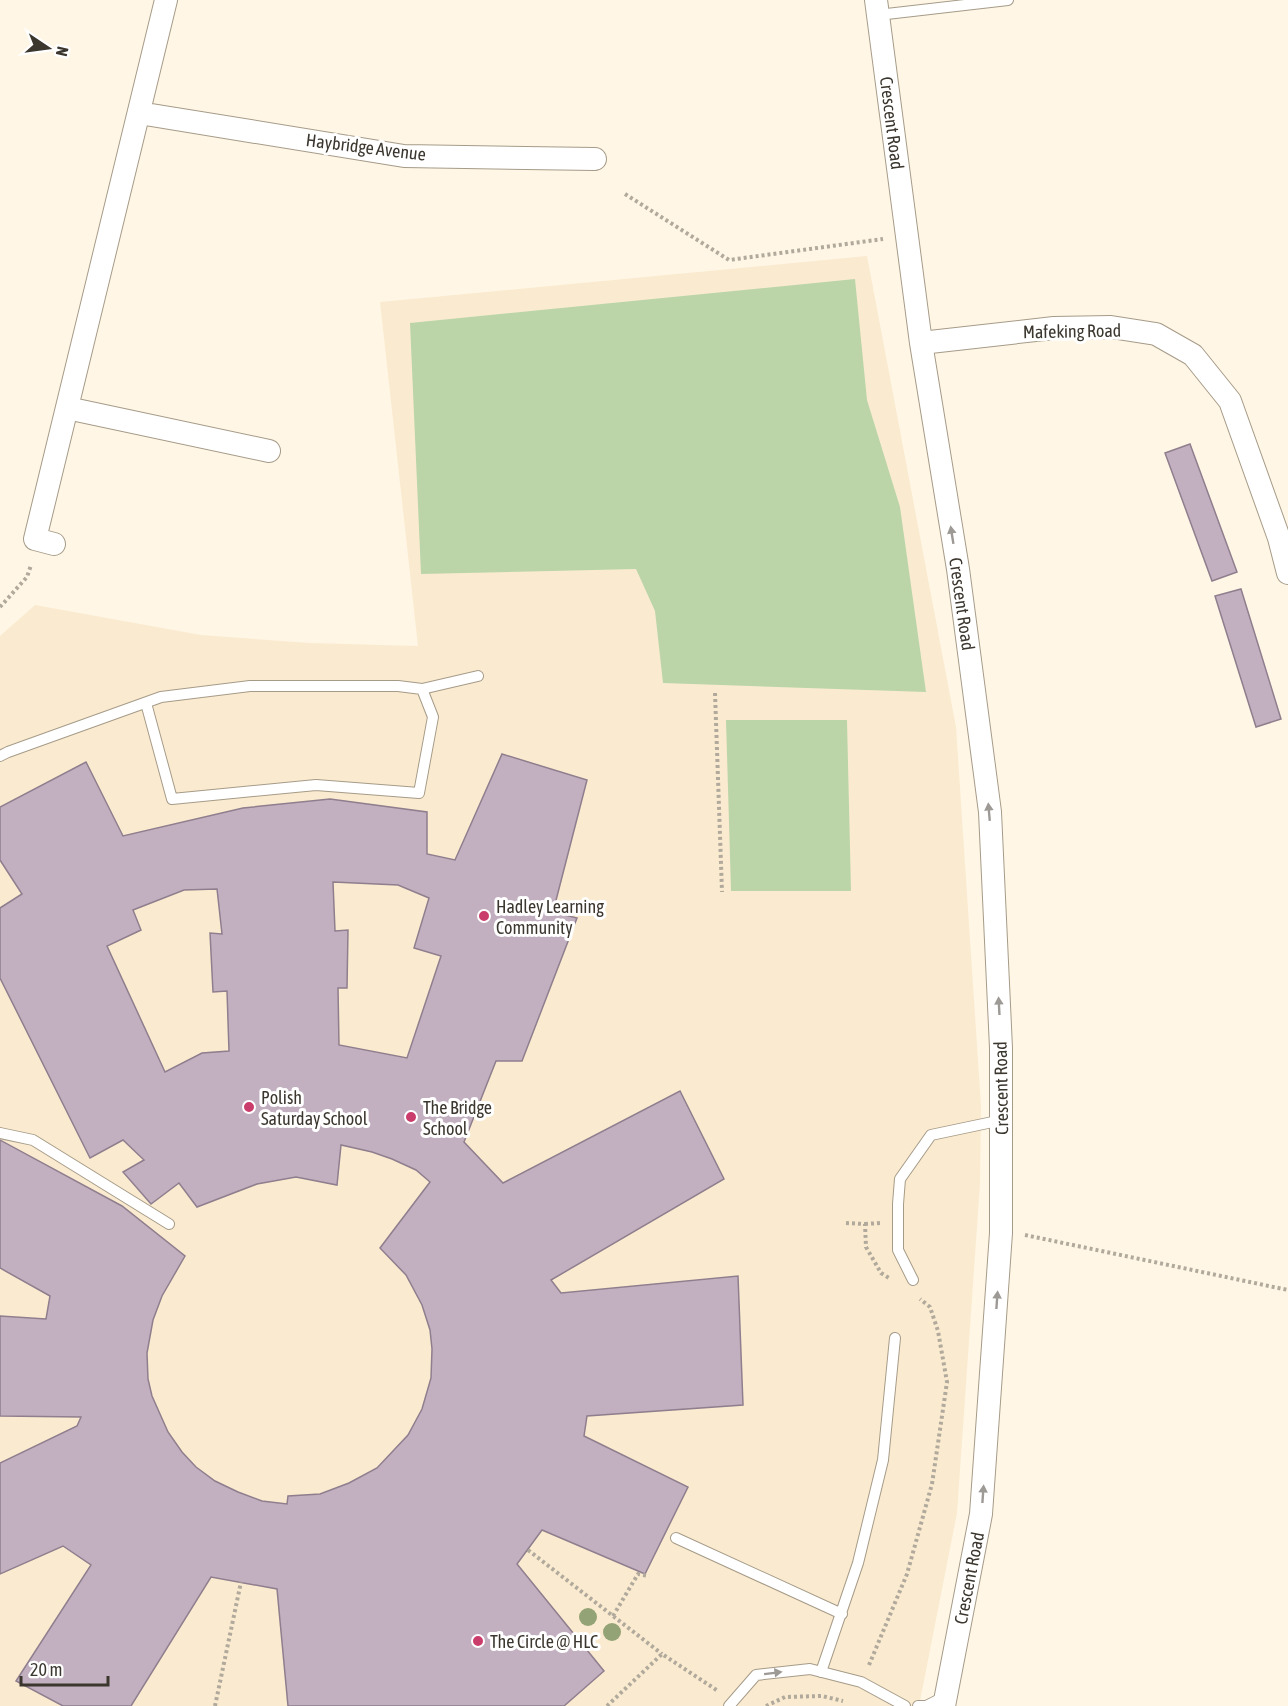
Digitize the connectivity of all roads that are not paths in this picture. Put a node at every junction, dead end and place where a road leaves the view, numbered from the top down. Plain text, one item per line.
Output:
1 (166, 0) edge
2 (1008, 0) edge
3 (877, 8) edge
4 (139, 113) junction
5 (595, 159) dead end
6 (921, 344) junction
7 (67, 408) junction
8 (268, 451) dead end
9 (35, 544) road end
10 (1288, 573) edge
11 (478, 676) dead end
12 (422, 689) junction
13 (146, 703) junction
14 (0, 756) edge
15 (1002, 1120) junction
16 (0, 1133) edge
17 (169, 1224) dead end
18 (913, 1280) dead end
19 (895, 1338) dead end
20 (676, 1538) dead end
21 (842, 1614) junction
22 (821, 1672) junction
23 (945, 1701) edge
24 (731, 1703) edge
25 (905, 1706) edge
26 (918, 1706) edge

1 - 4 street
2 - 3 lane
3 - 6 street, Crescent Road
4 - 5 street, Haybridge Avenue
4 - 7 street
6 - 10 street, Mafeking Road
15 -> 6 street, Crescent Road
7 - 8 street
7 - 9 street
11 - 12 lane
12 - 13 lane
12 - 13 lane
13 - 14 lane
15 - 18 lane
23 -> 15 street, Crescent Road
16 - 17 lane
19 - 21 lane
20 - 21 lane
21 - 22 lane
24 -> 22 lane
22 - 25 lane
23 - 26 lane

